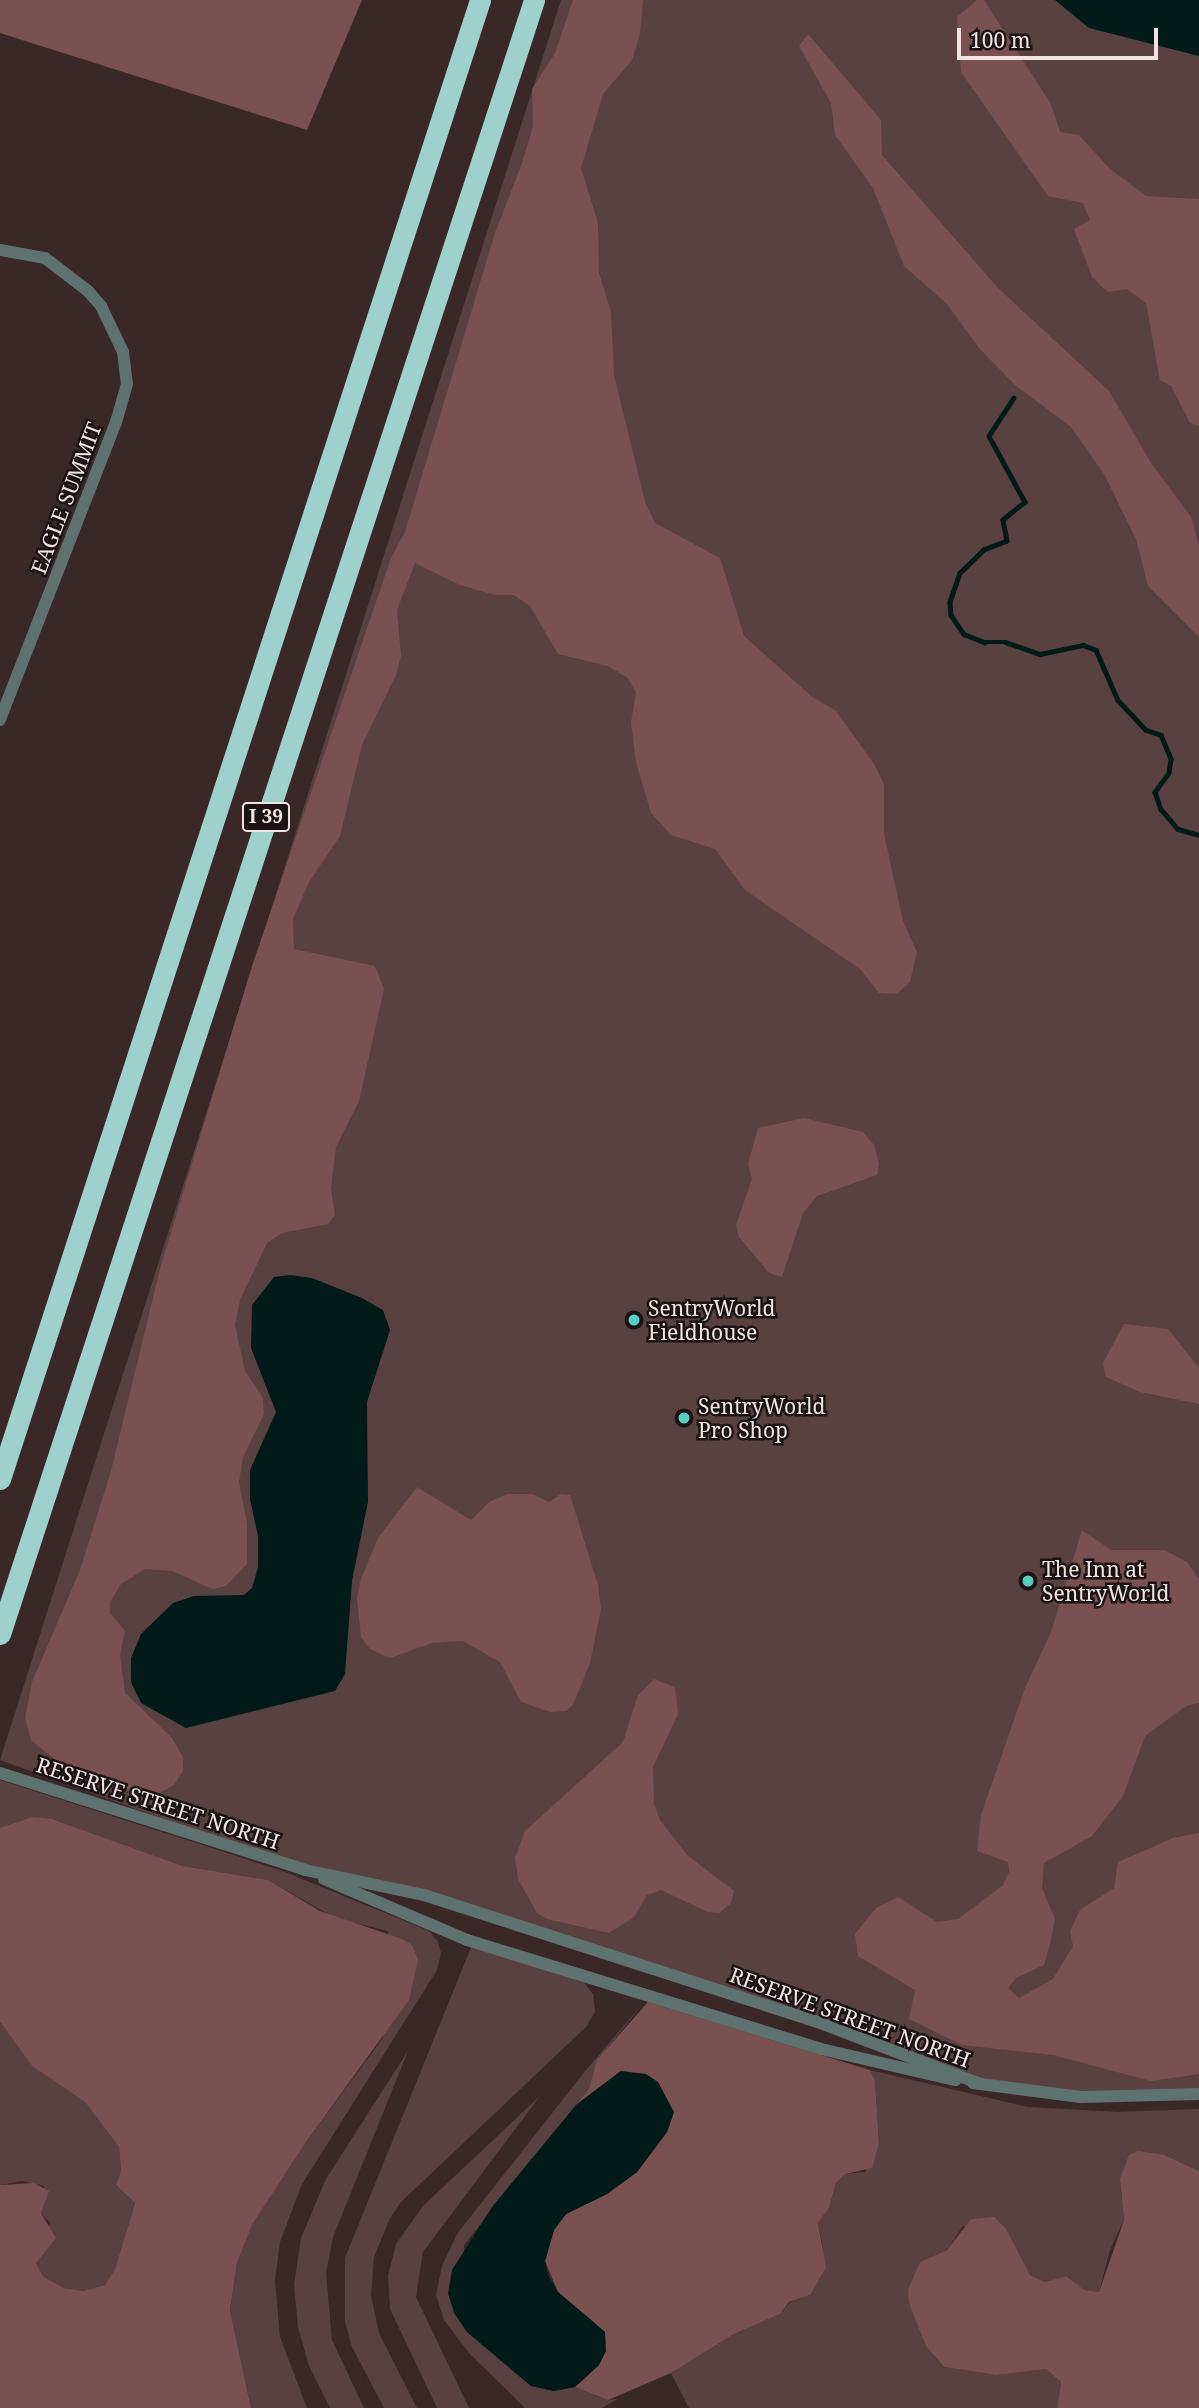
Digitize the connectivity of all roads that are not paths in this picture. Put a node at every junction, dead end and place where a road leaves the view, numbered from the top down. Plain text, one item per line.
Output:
1 (480, 0) edge
2 (534, 0) edge
3 (0, 250) edge
4 (0, 720) edge
5 (0, 1479) edge
6 (0, 1634) edge
7 (0, 1773) edge
8 (304, 1870) junction
9 (981, 2084) junction
10 (1199, 2094) edge

1 - 5 highway, I 39
2 - 6 highway, I 39
3 - 4 street, EAGLE SUMMIT
7 - 8 street, RESERVE STREET NORTH
8 - 9 street, RESERVE STREET NORTH
8 - 9 street, RESERVE STREET NORTH
9 - 10 street

